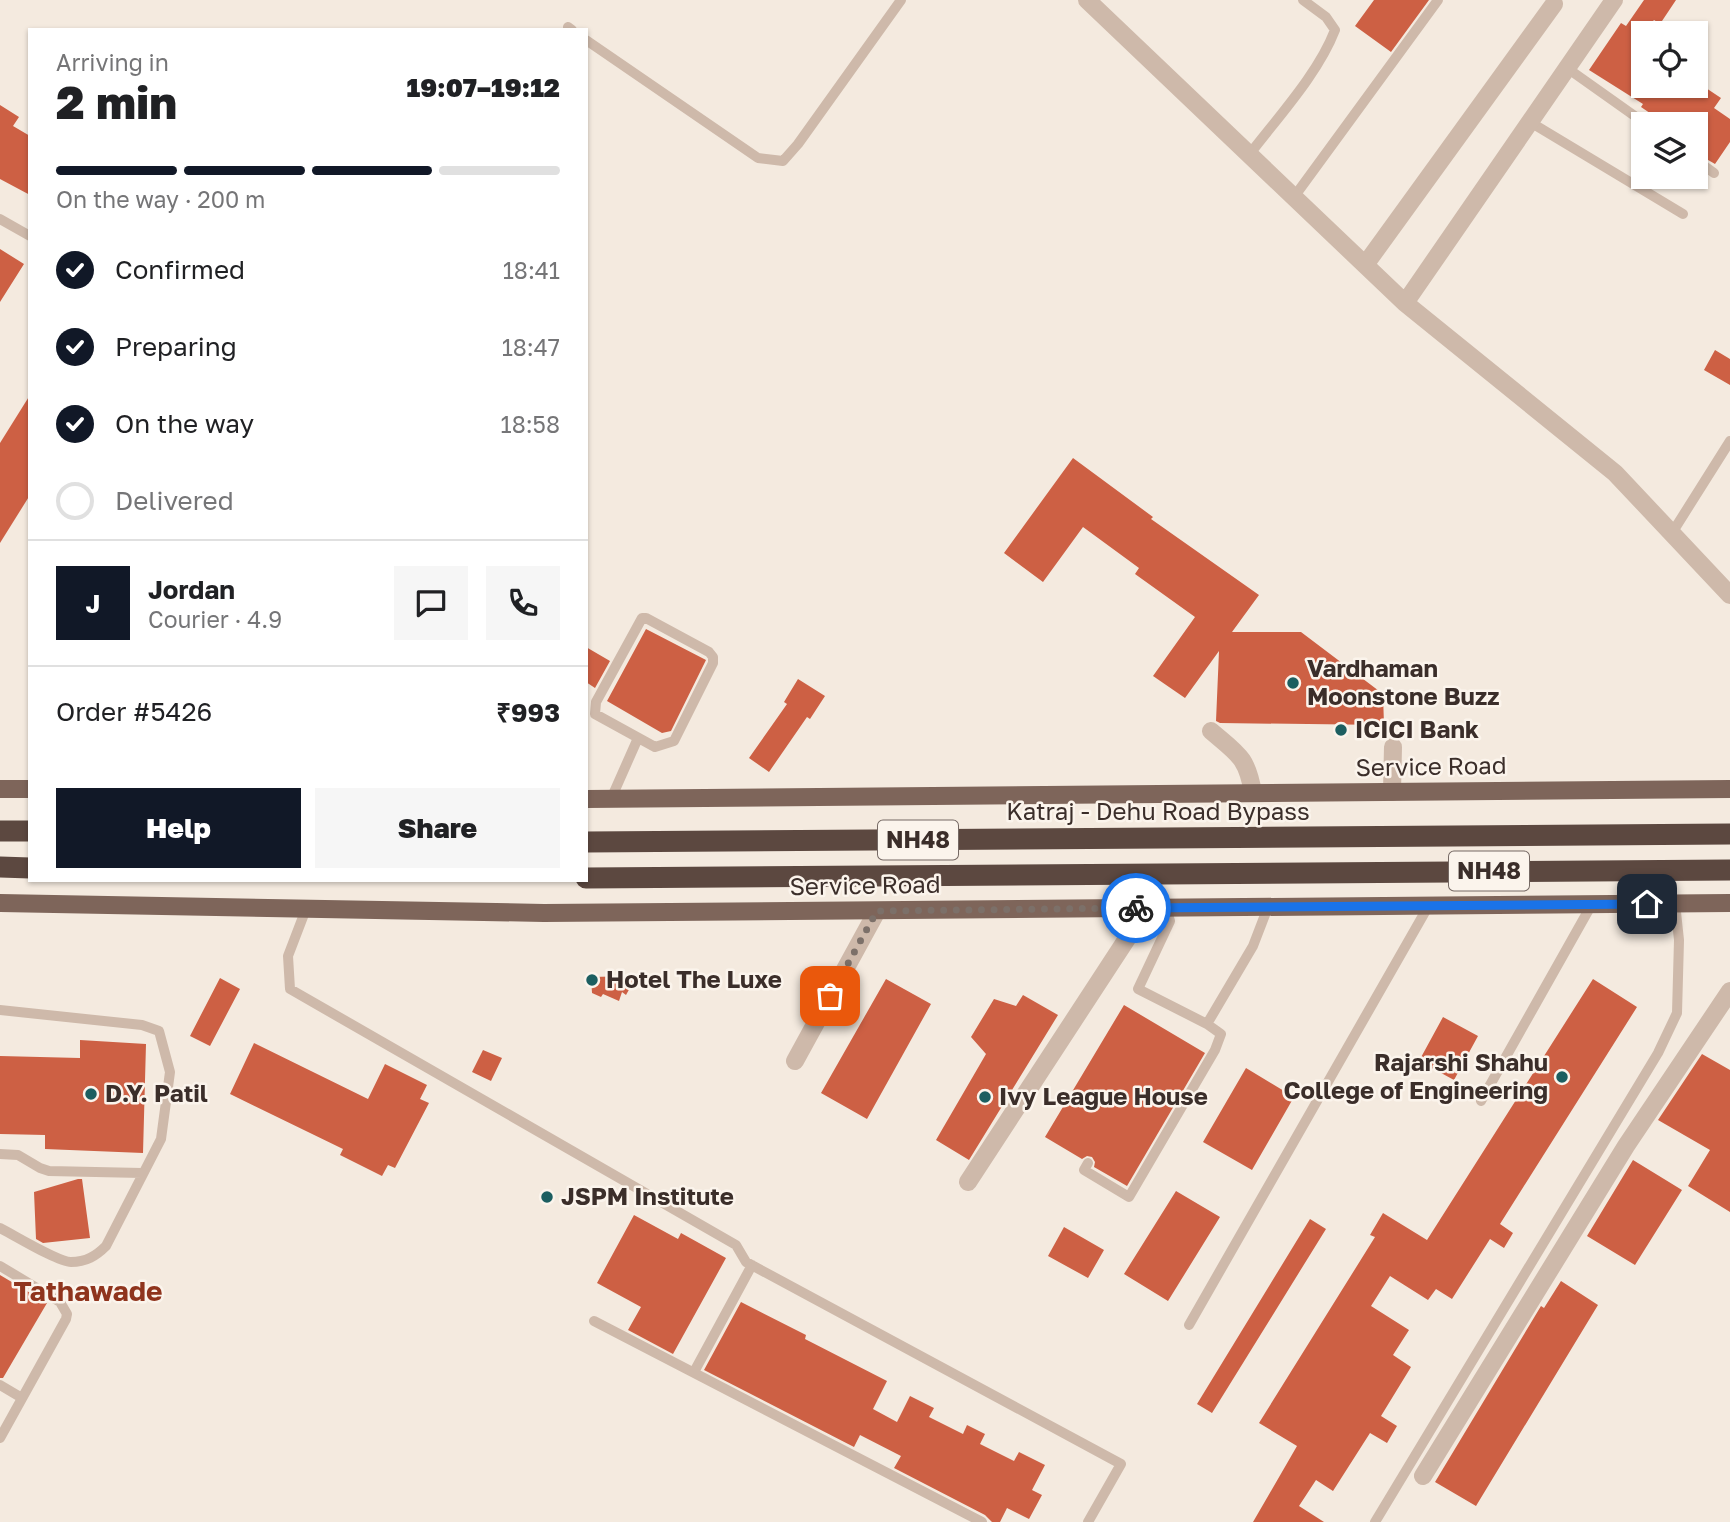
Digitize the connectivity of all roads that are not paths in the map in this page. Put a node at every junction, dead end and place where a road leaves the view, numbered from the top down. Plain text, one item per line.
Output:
1 (901, 0) edge
2 (1087, 0) edge
3 (1303, 0) edge
4 (1438, 0) edge
5 (1614, 0) edge
6 (1554, 4) dead end
7 (588, 41) edge
8 (1567, 68) junction
9 (1631, 113) edge
10 (1530, 122) junction
11 (1249, 155) junction
12 (1708, 168) edge
13 (1714, 173) dead end
14 (1294, 197) junction
15 (1683, 214) dead end
16 (0, 219) edge
17 (28, 235) edge
18 (1365, 265) junction
19 (1405, 303) junction
20 (1730, 441) edge
21 (1672, 534) junction
22 (1730, 595) edge
23 (1211, 732) dead end
24 (638, 738) junction
25 (1393, 747) dead end
26 (0, 789) edge
27 (28, 789) edge
28 (1730, 789) edge
29 (1392, 792) junction
30 (1253, 793) junction
31 (588, 799) edge
32 (611, 799) junction
33 (0, 831) edge
34 (28, 831) edge
35 (1730, 834) edge
36 (588, 842) edge
37 (0, 867) edge
38 (28, 868) edge
39 (1730, 870) edge
40 (588, 878) edge
41 (0, 903) edge
42 (1730, 903) edge
43 (1592, 904) junction
44 (1675, 904) junction
45 (1429, 905) junction
46 (1268, 907) junction
47 (1147, 908) junction
48 (1166, 908) junction
49 (306, 909) junction
50 (877, 911) junction
51 (1730, 991) edge
52 (0, 1010) edge
53 (1207, 1024) junction
54 (795, 1061) dead end
55 (1481, 1101) dead end
56 (0, 1154) edge
57 (1088, 1163) dead end
58 (142, 1173) junction
59 (968, 1182) dead end
60 (0, 1228) edge
61 (752, 1265) junction
62 (0, 1266) edge
63 (594, 1321) dead end
64 (1189, 1325) dead end
65 (694, 1372) junction
66 (0, 1385) edge
67 (22, 1398) junction
68 (0, 1438) edge
69 (1423, 1476) dead end
70 (982, 1522) edge
71 (1088, 1522) edge
72 (1375, 1522) edge

1 - 7 lane
2 - 11 street
3 - 11 lane
4 - 14 lane
5 - 8 street
6 - 18 street
8 - 9 lane
8 - 10 street
10 - 15 lane
10 - 19 street
11 - 14 street
12 - 13 lane
14 - 18 street
16 - 17 lane
18 - 19 street
19 - 21 street
20 - 21 lane
21 - 22 street
23 - 30 street
24 - 24 lane
24 - 32 lane
25 - 29 street
26 - 27 main road
28 - 29 main road, Service Road
29 - 30 main road, Service Road
30 - 32 main road, Service Road
31 - 32 main road, Service Road
33 - 34 highway
35 - 36 highway, Katraj - Dehu Road Bypass / NH48
37 - 38 highway
39 - 40 highway, NH48
41 - 49 main road, Service Road
42 - 44 main road, Service Road
43 - 44 main road, Service Road
43 - 45 main road, Service Road
43 - 55 lane
44 - 72 lane
45 - 46 main road, Service Road
45 - 64 lane
46 - 48 main road, Service Road
46 - 53 lane
47 - 48 main road, Service Road
47 - 50 main road, Service Road
47 - 59 street
48 - 53 lane
49 - 50 main road, Service Road
49 - 61 lane
50 - 54 street
51 - 69 street
52 - 58 lane
53 - 57 lane
56 - 58 lane
58 - 60 lane
61 - 65 lane
61 - 71 lane
62 - 67 lane
63 - 65 lane
65 - 70 lane
66 - 67 lane
67 - 68 lane

